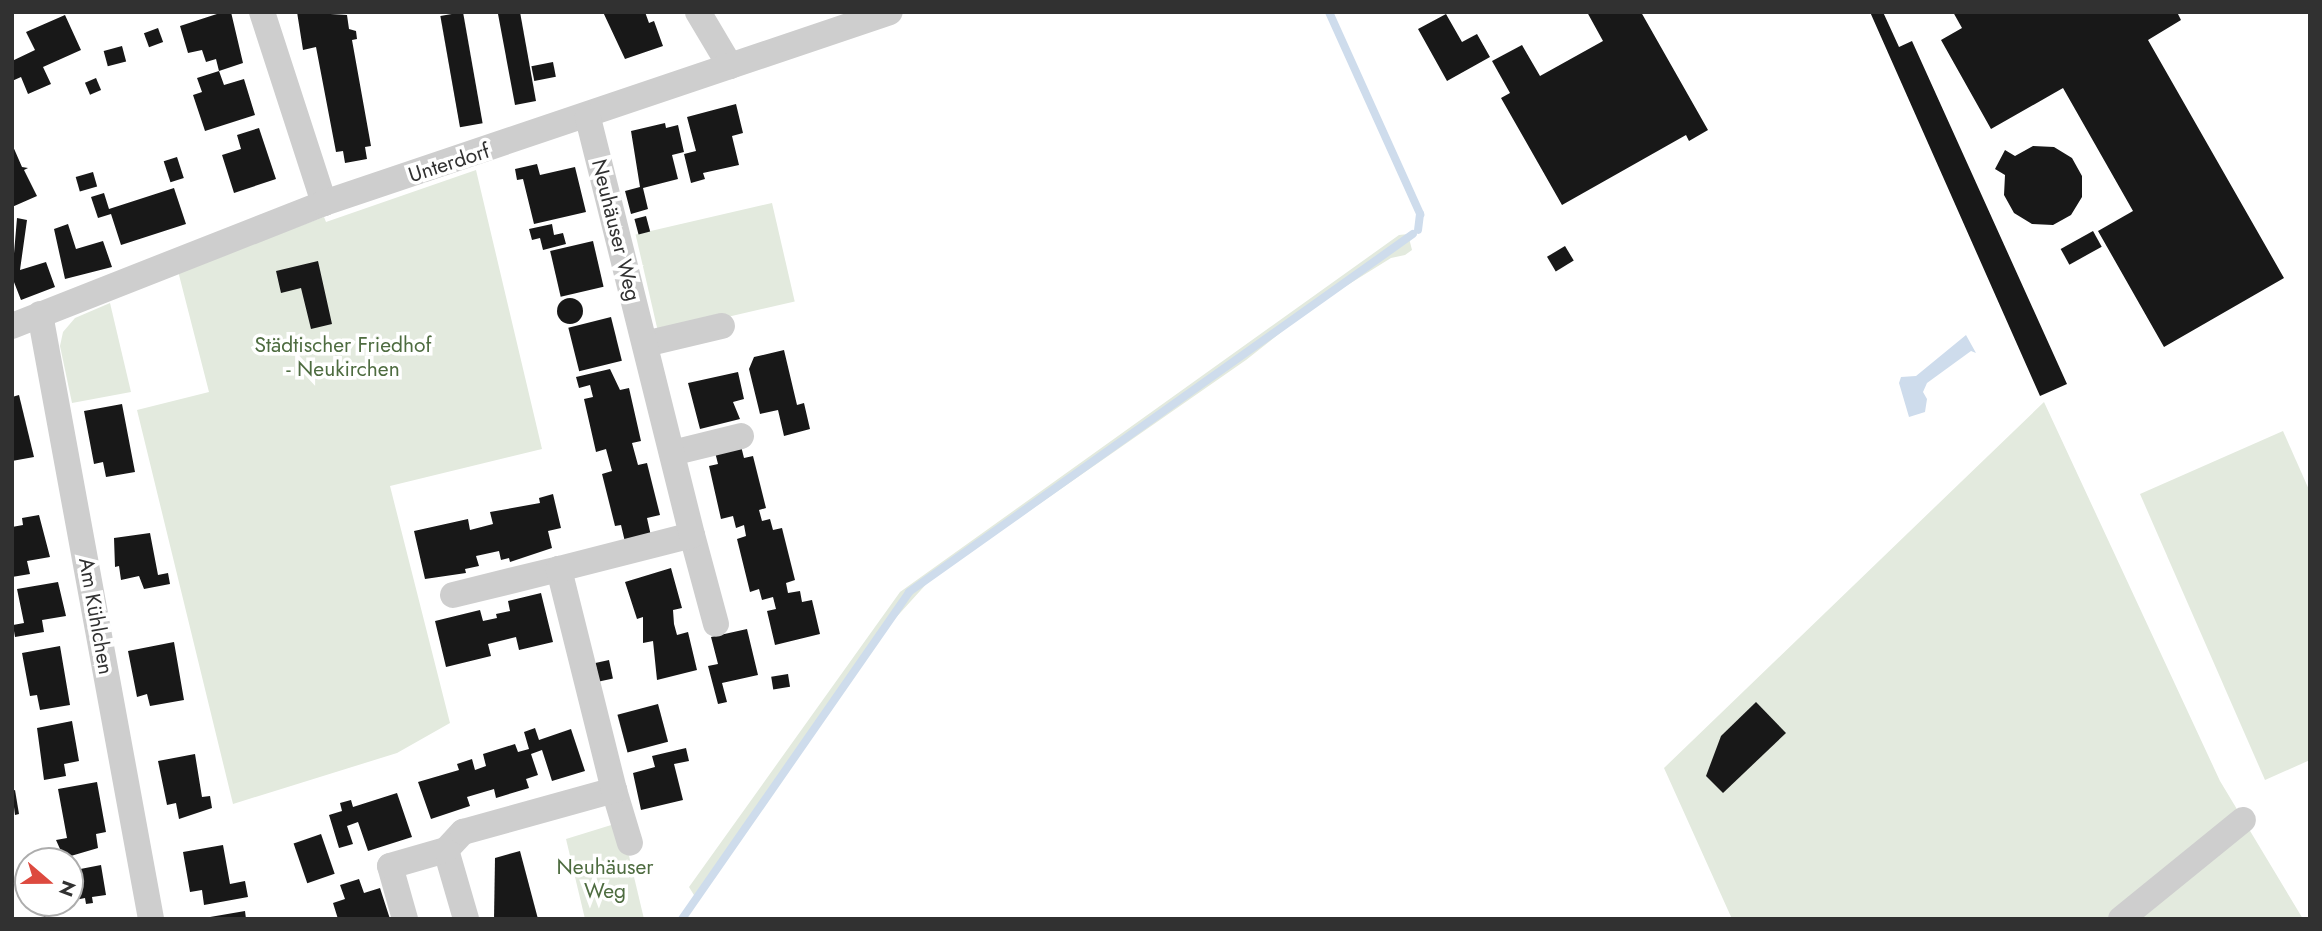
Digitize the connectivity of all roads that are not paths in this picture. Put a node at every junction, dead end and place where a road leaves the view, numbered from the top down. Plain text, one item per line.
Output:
1 (262, 12) edge
2 (698, 12) edge
3 (890, 12) edge
4 (730, 66) junction
5 (588, 117) junction
6 (324, 203) junction
7 (40, 314) junction
8 (12, 326) edge
9 (722, 326) dead end
10 (645, 344) junction
11 (741, 436) dead end
12 (672, 453) junction
13 (692, 535) junction
14 (559, 569) junction
15 (453, 596) dead end
16 (716, 624) dead end
17 (614, 790) junction
18 (2244, 820) dead end
19 (630, 843) dead end
20 (446, 849) junction
21 (151, 919) edge
22 (405, 919) edge
23 (466, 919) edge
24 (2121, 919) edge

1 - 6 street
2 - 4 street
3 - 4 street, Unterdorf
4 - 5 street, Unterdorf
5 - 6 street, Unterdorf
5 - 10 street, Neuhäuser Weg
6 - 7 street, Unterdorf
7 - 8 street, Unterdorf
7 - 21 street, Am Kühlchen
9 - 10 street
10 - 12 street, Neuhäuser Weg
11 - 12 street
12 - 13 street, Neuhäuser Weg
13 - 14 street
13 - 16 street, Neuhäuser Weg
14 - 15 street
14 - 17 street
17 - 19 street
17 - 20 street
18 - 24 street
20 - 22 street
20 - 23 street

